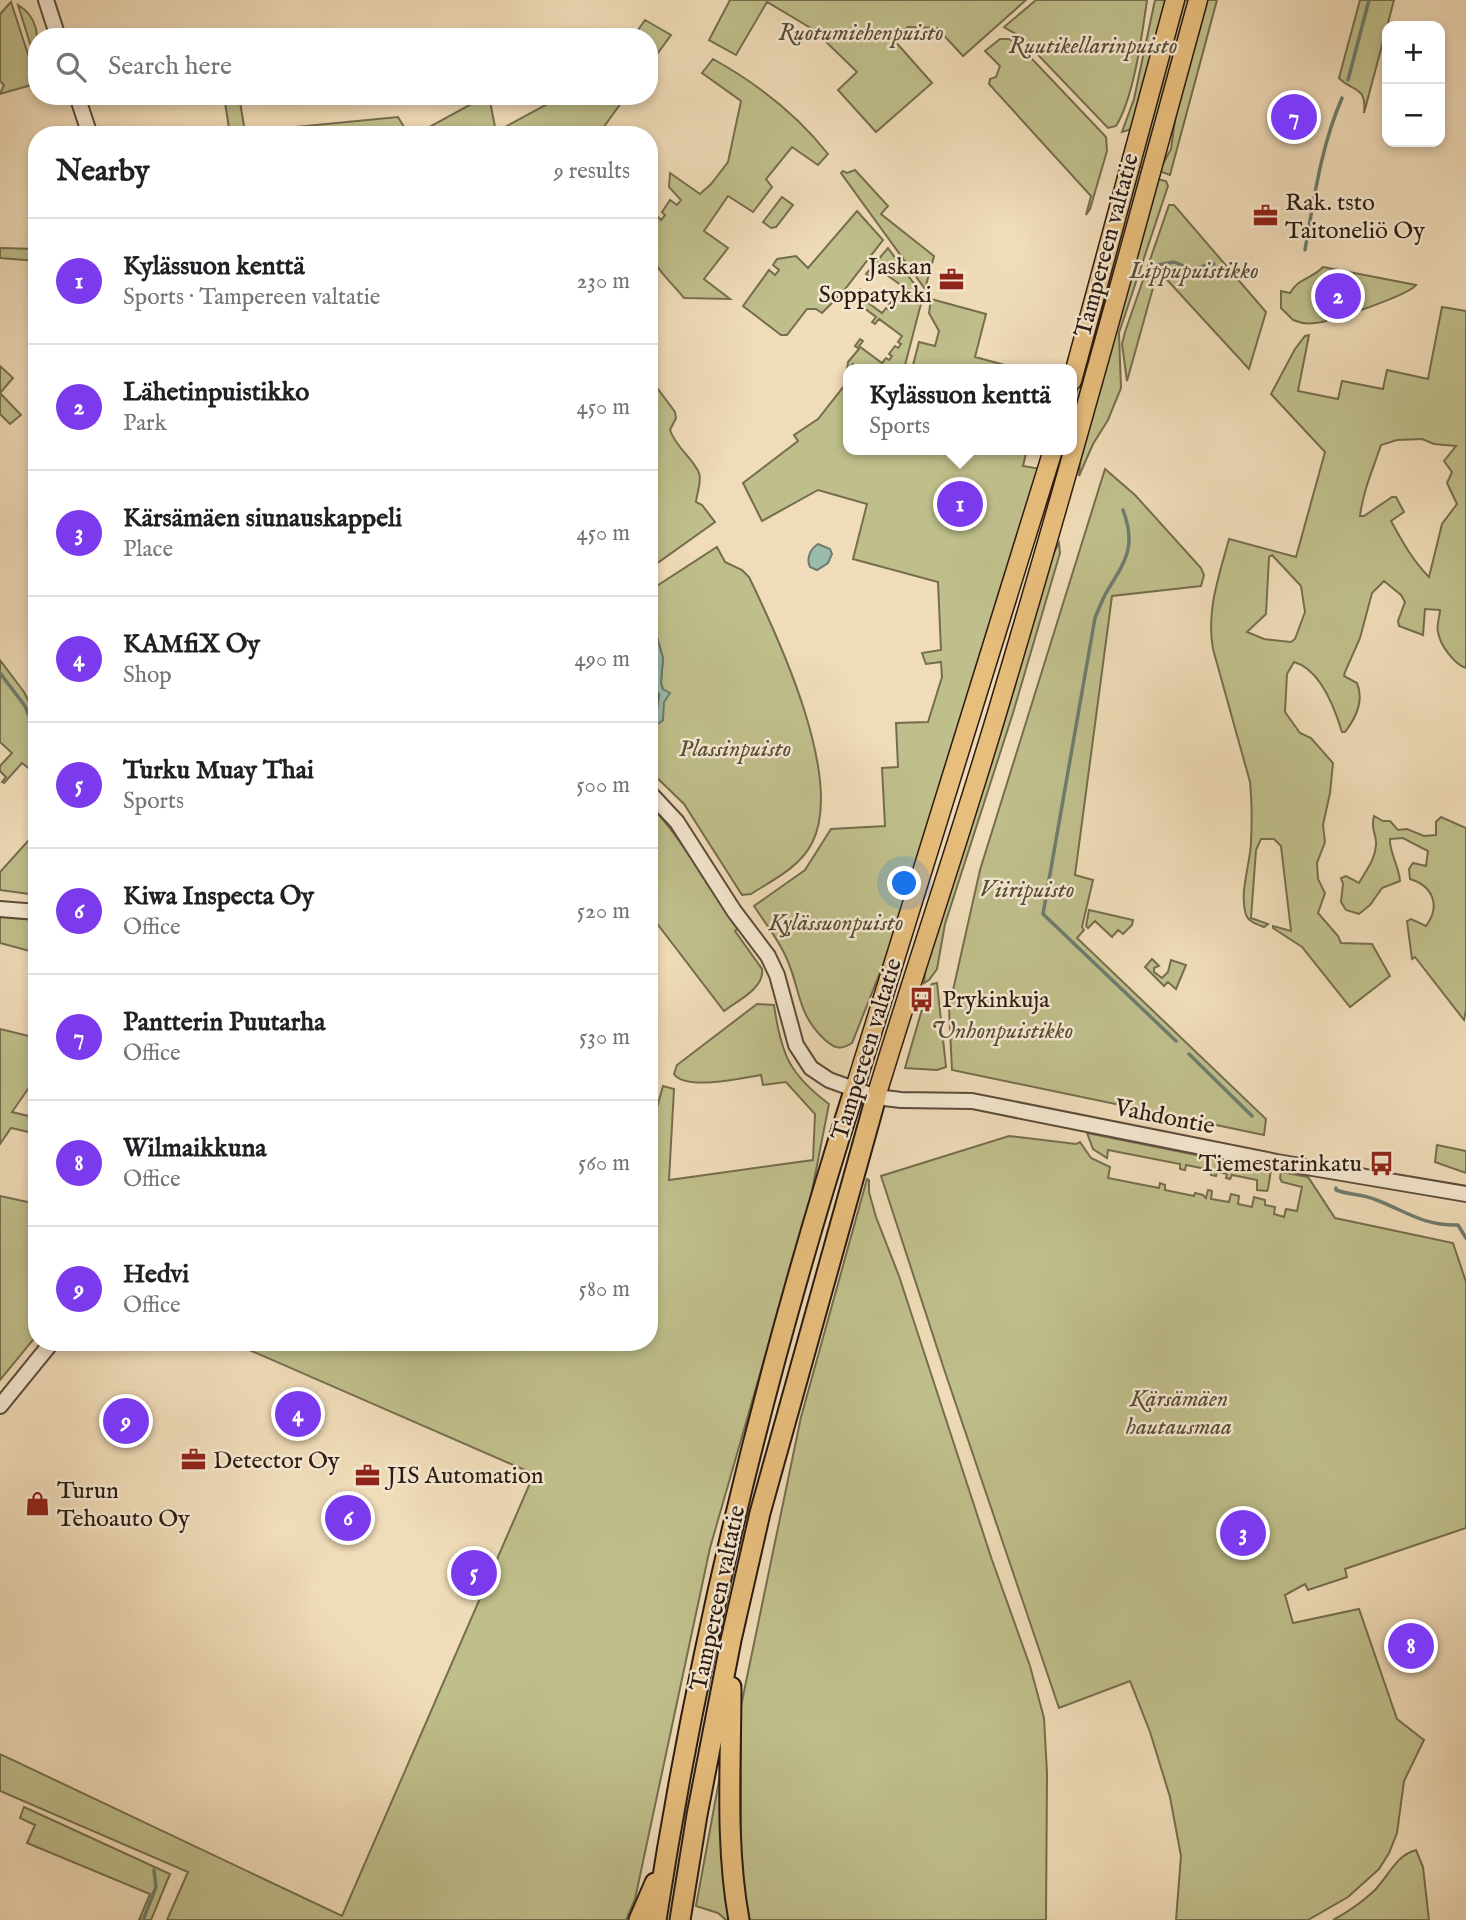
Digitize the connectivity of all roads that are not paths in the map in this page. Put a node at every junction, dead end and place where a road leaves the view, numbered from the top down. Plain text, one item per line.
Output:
1 (46, 0) edge
2 (1175, 0) edge
3 (1198, 0) edge
4 (55, 28) edge
5 (80, 105) edge
6 (87, 126) edge
7 (1077, 364) edge
8 (1077, 443) edge
9 (1051, 455) edge
10 (1074, 455) edge
11 (658, 802) edge
12 (0, 909) edge
13 (28, 911) edge
14 (854, 1091) junction
15 (876, 1097) junction
16 (1466, 1194) edge
17 (45, 1351) edge
18 (0, 1406) edge
19 (732, 1640) junction
20 (667, 1856) junction
21 (639, 1920) edge
22 (656, 1920) edge
23 (680, 1920) edge
24 (739, 1920) edge

1 - 4 street
2 - 7 highway, Tampereen valtatie
3 - 8 highway, Tampereen valtatie
5 - 6 street
9 - 14 highway, Tampereen valtatie
10 - 15 highway, Tampereen valtatie
11 - 14 street, Vahdontie
12 - 13 street
14 - 15 street, Vahdontie
14 - 20 highway, Tampereen valtatie
15 - 16 street, Vahdontie
15 - 19 highway, Tampereen valtatie
17 - 18 street
19 - 23 highway, Tampereen valtatie
19 - 24 highway
20 - 21 highway
20 - 22 highway, Tampereen valtatie

